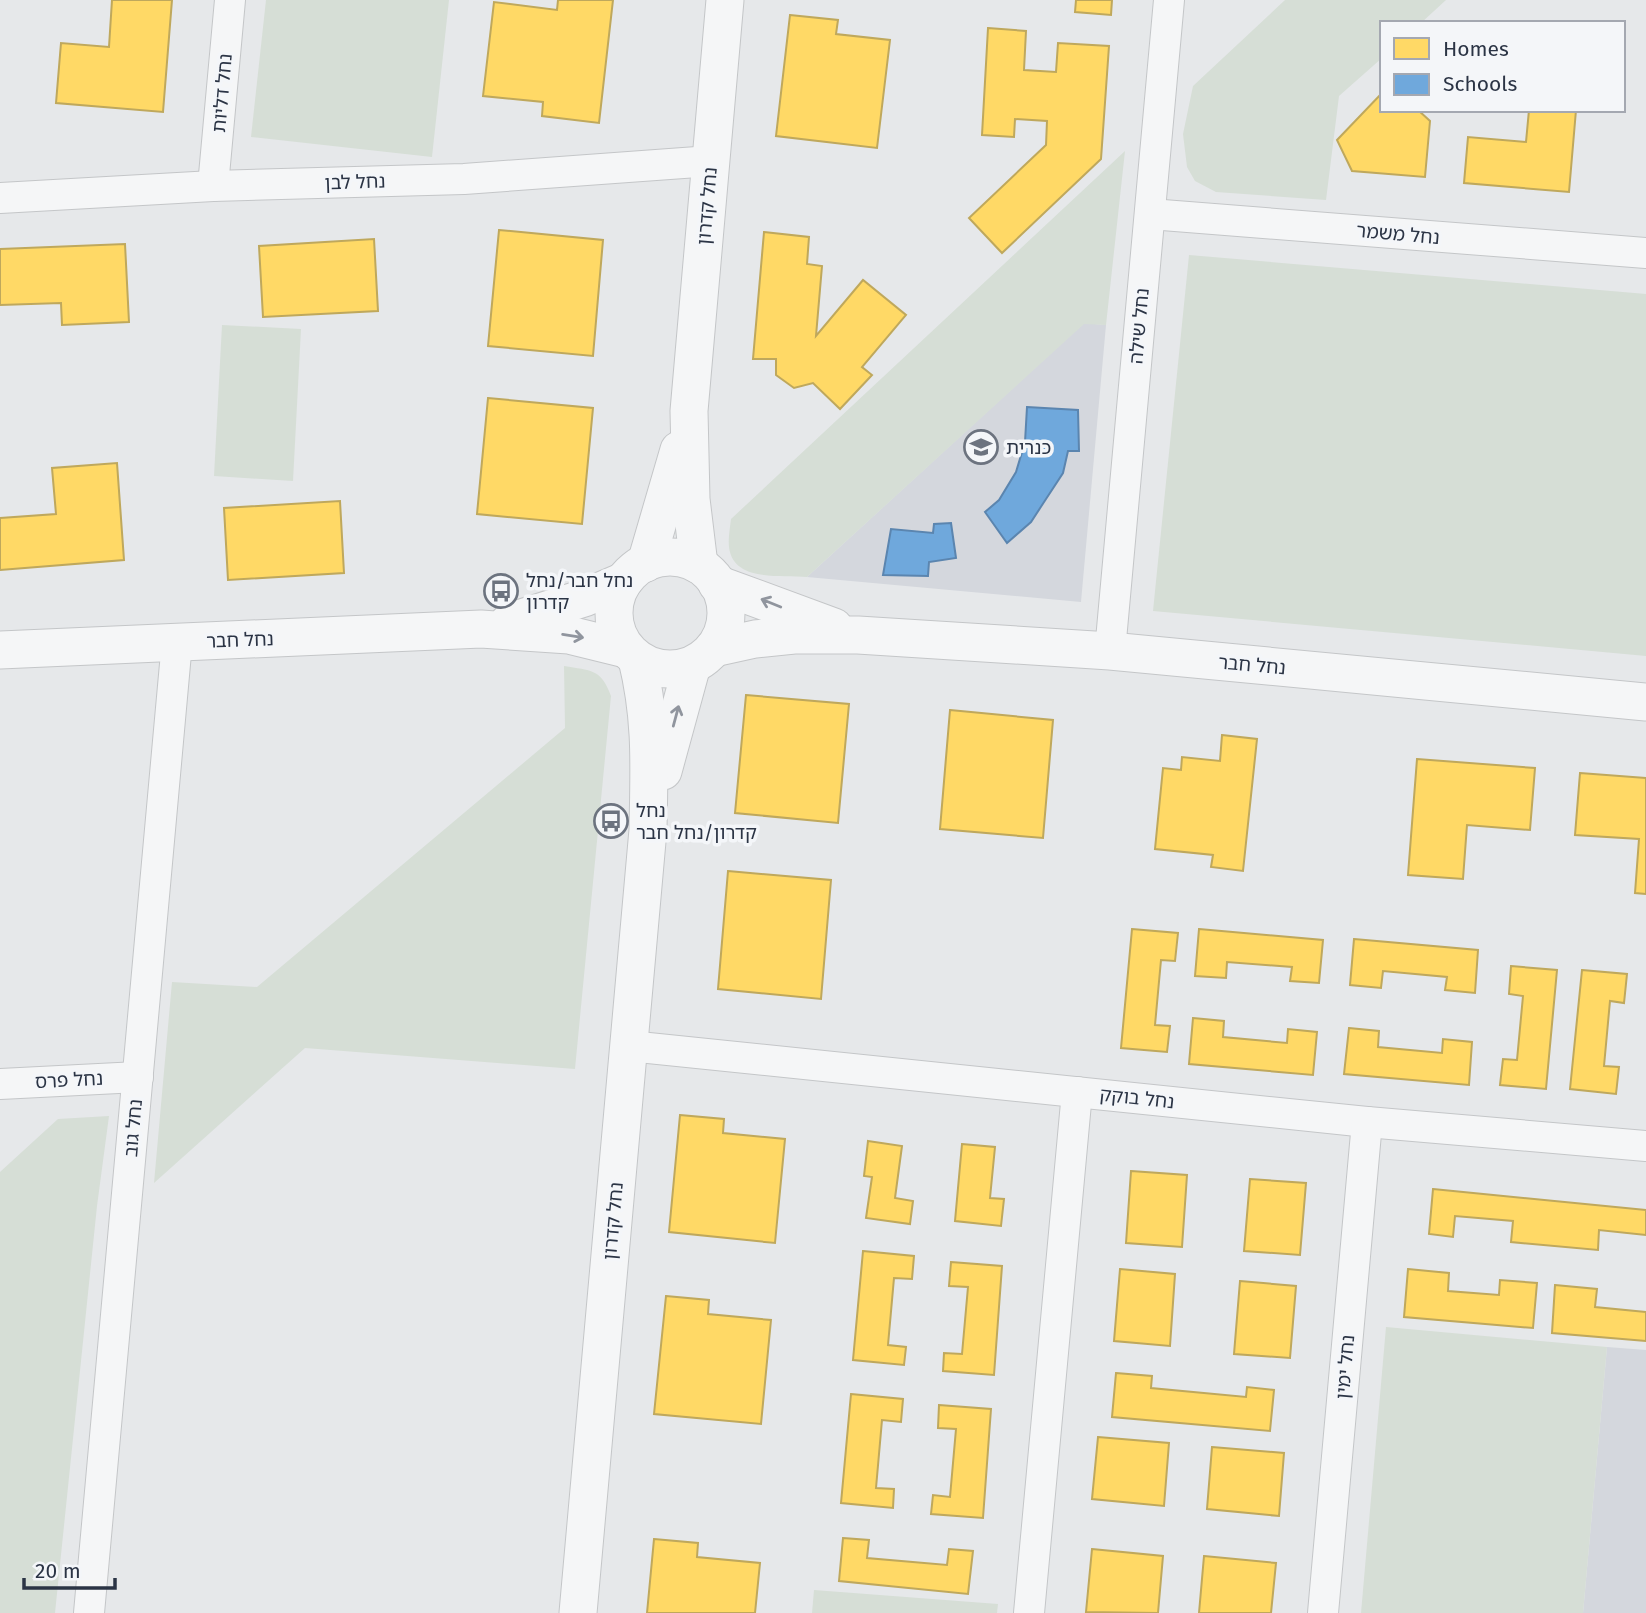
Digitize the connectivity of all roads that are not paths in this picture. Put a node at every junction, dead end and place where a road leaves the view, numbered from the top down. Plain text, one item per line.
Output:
1 (230, 0) edge
2 (725, 0) edge
3 (1169, 0) edge
4 (711, 161) junction
5 (213, 186) junction
6 (0, 198) edge
7 (1150, 214) junction
8 (1646, 253) edge
9 (689, 411) junction
10 (635, 572) junction
11 (708, 574) junction
12 (481, 629) junction
13 (858, 635) junction
14 (177, 642) junction
15 (0, 650) edge
16 (1110, 651) junction
17 (632, 654) junction
18 (703, 656) junction
19 (1646, 702) edge
20 (648, 830) junction
21 (629, 1046) junction
22 (138, 1077) junction
23 (0, 1083) edge
24 (1077, 1092) junction
25 (1367, 1122) junction
26 (1646, 1146) edge
27 (89, 1613) edge
28 (578, 1613) edge
29 (1029, 1613) edge
30 (1323, 1613) edge

1 - 5 street, נחל דליות
2 - 4 street, נחל קדרון
3 - 7 street, נחל שילה
4 - 5 street, נחל לבן
4 - 9 street, נחל קדרון
5 - 6 street, נחל לבן
7 - 8 street, נחל משמר
7 - 16 street, נחל שילה
9 - 10 street, נחל קדרון
9 - 11 street, נחל קדרון
10 - 11 street
10 - 12 street, נחל חבר
10 - 17 street
13 -> 11 street, נחל חבר
11 - 18 street
12 - 14 street, נחל חבר
12 -> 17 street, נחל חבר
13 - 16 street, נחל חבר
13 - 18 street, נחל חבר
14 - 15 street, נחל חבר
14 - 22 street, נחל גוב
16 - 19 street, נחל חבר
17 - 18 street
17 - 20 street, נחל קדרון
20 -> 18 street, נחל קדרון
20 - 21 street, נחל קדרון
21 - 24 street, נחל בוקק
21 - 28 street, נחל קדרון
22 - 23 street, נחל פרס
22 - 27 street, נחל גוב
24 - 25 street, נחל בוקק
24 - 29 street
25 - 26 street, נחל בוקק
25 - 30 street, נחל ימין

